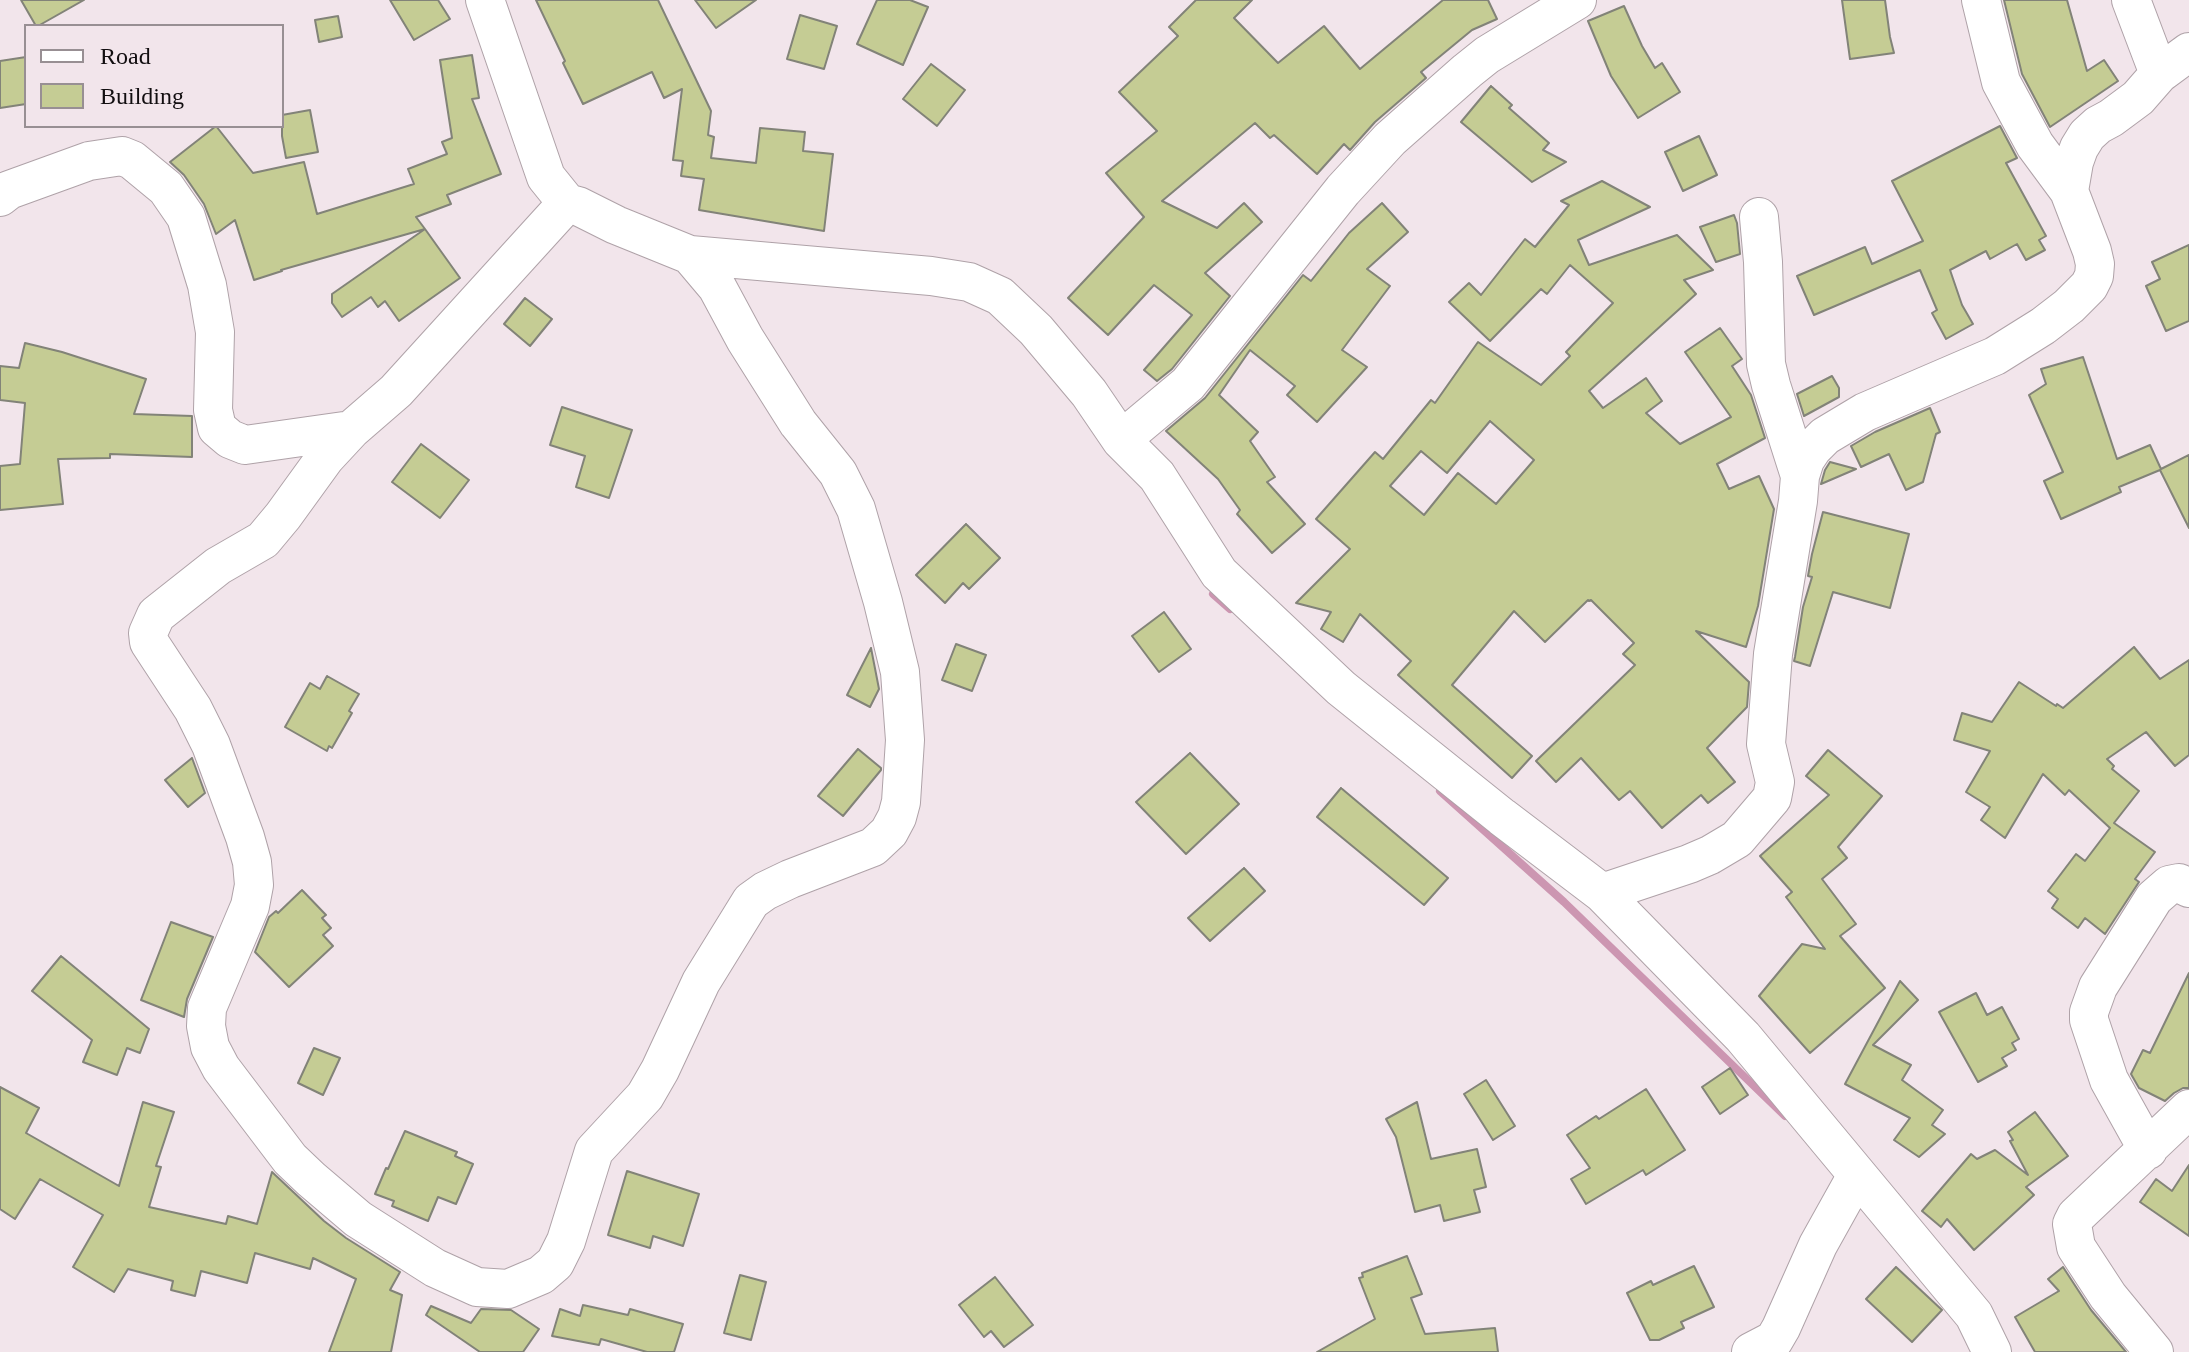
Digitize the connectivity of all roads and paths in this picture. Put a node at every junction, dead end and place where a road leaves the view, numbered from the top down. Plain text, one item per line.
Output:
1 (485, 0) edge
2 (1577, 0) edge
3 (1981, 0) edge
4 (2131, 0) edge
5 (2174, 63) edge
6 (2069, 191) junction
7 (0, 197) edge
8 (567, 203) junction
9 (1759, 217) dead end
10 (690, 255) junction
11 (351, 430) junction
12 (1121, 440) junction
13 (1800, 476) junction
14 (2189, 888) edge
15 (1602, 893) junction
16 (2189, 1109) edge
17 (2148, 1150) junction
18 (1857, 1175) junction
19 (1751, 1352) edge
20 (1992, 1352) edge
21 (2154, 1352) edge

1 - 8 street
2 - 12 street
3 - 6 street
4 - 5 street
5 - 6 street
6 - 13 street
7 - 11 street
8 - 10 street
8 - 11 street
9 - 13 street
10 - 11 street
10 - 12 street
12 - 15 street
13 - 15 street
14 - 17 street
15 - 18 street
16 - 17 street
17 - 21 street
18 - 19 street
18 - 20 street

